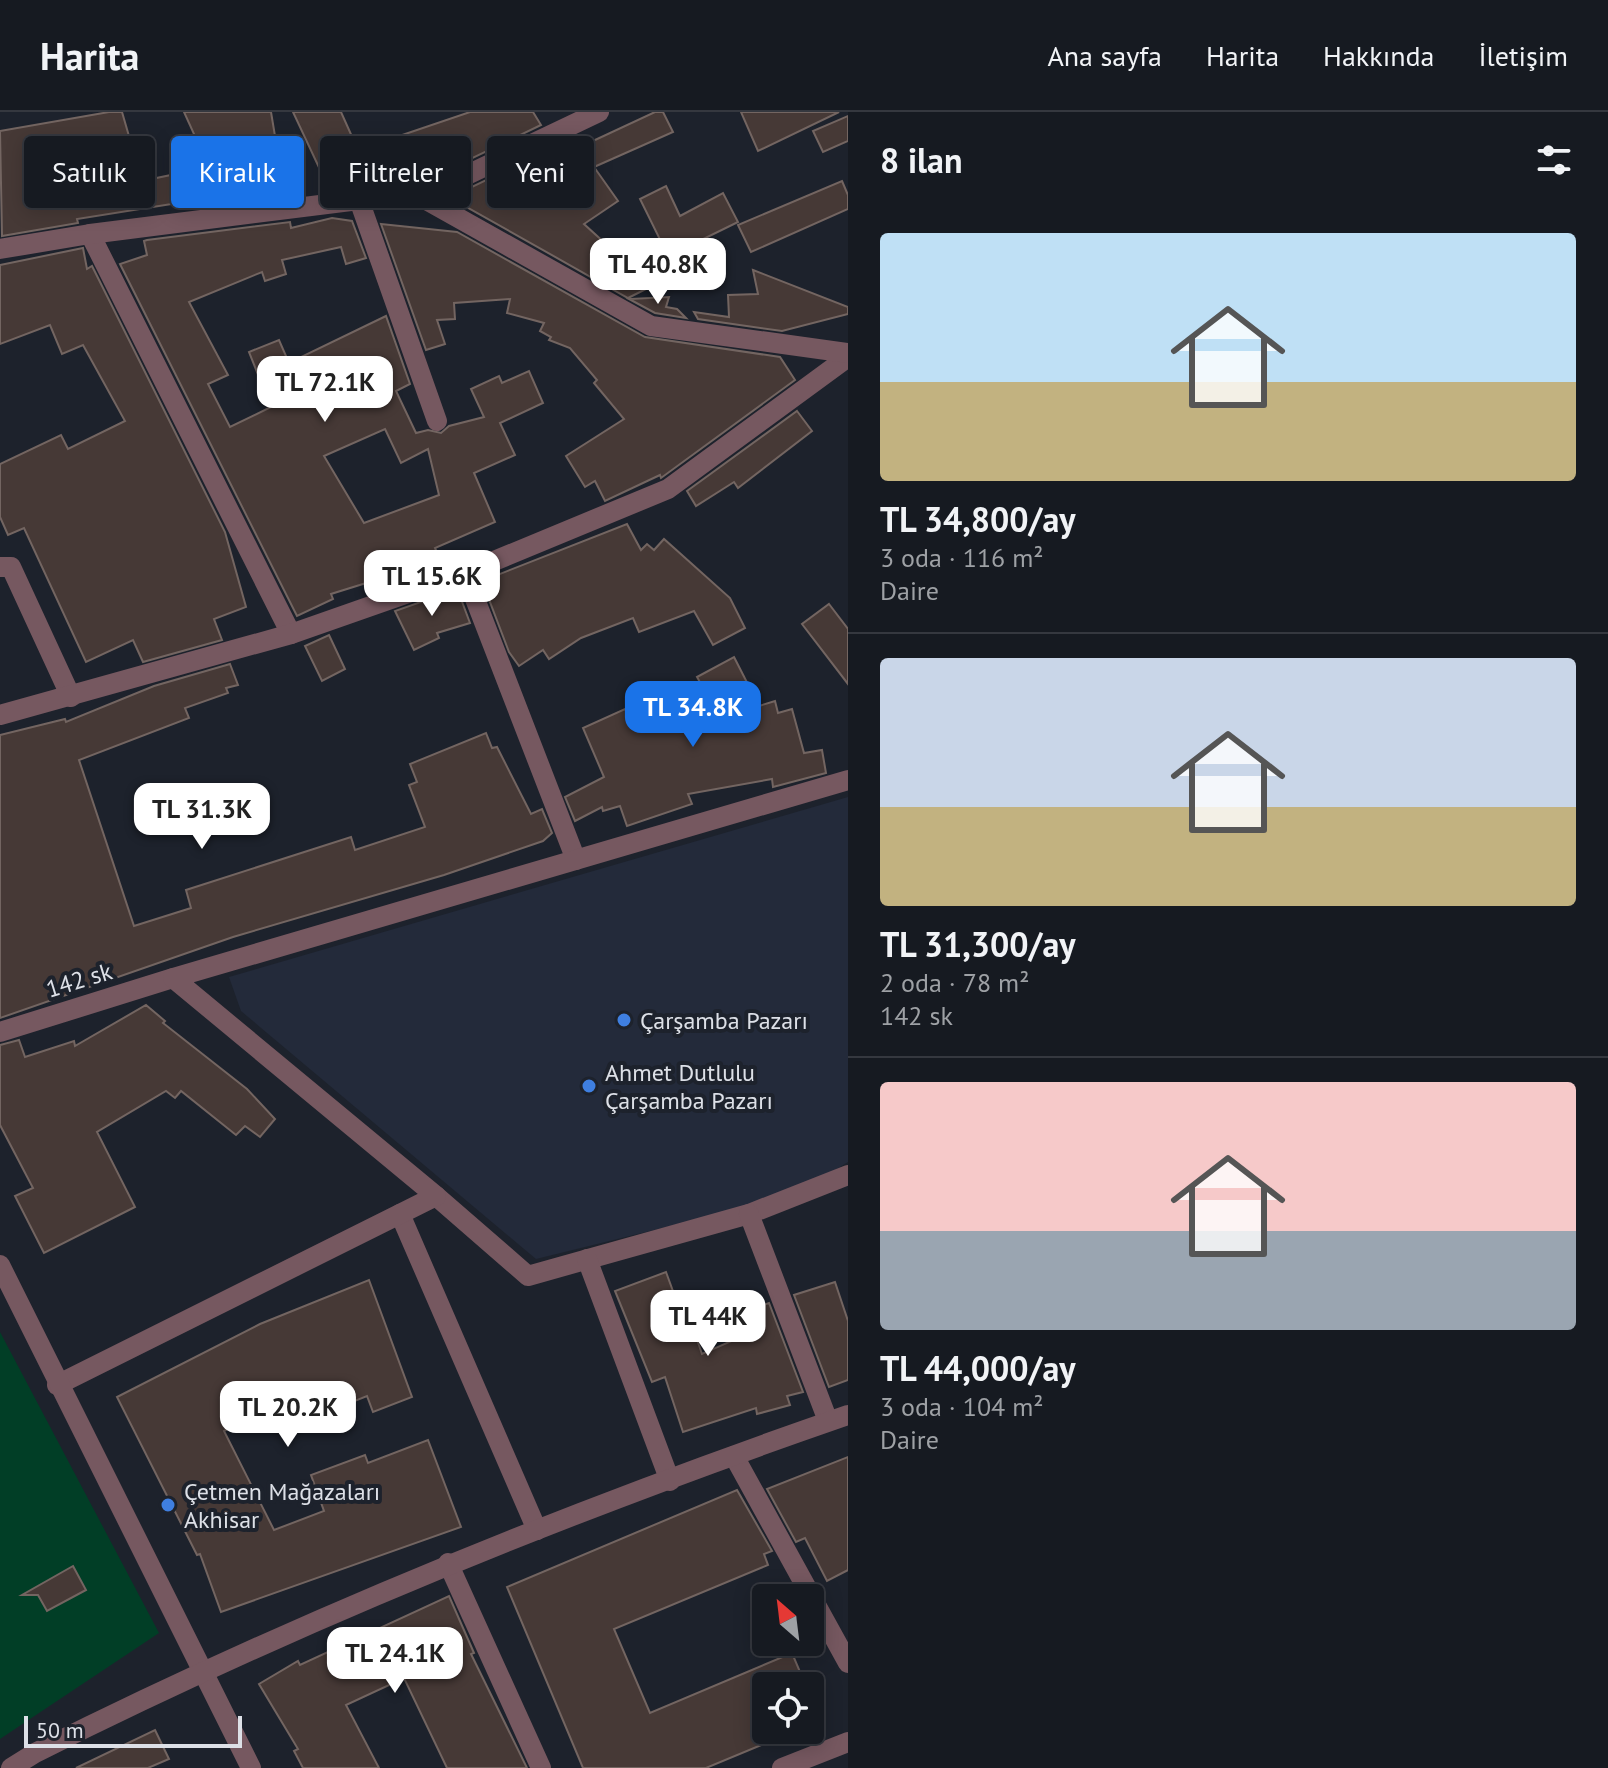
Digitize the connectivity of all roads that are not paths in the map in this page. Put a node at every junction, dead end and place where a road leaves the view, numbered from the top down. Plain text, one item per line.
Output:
1 (599, 112) edge
2 (572, 118) edge
3 (471, 171) edge
4 (320, 205) edge
5 (362, 208) edge
6 (441, 208) edge
7 (90, 234) junction
8 (0, 249) edge
9 (848, 355) edge
10 (437, 421) dead end
11 (0, 567) edge
12 (465, 573) junction
13 (291, 634) junction
14 (71, 697) junction
15 (0, 715) edge
16 (848, 780) edge
17 (576, 860) junction
18 (173, 978) junction
19 (0, 1032) edge
20 (848, 1175) edge
21 (436, 1196) junction
22 (400, 1214) junction
23 (749, 1214) junction
24 (587, 1259) junction
25 (0, 1265) edge
26 (57, 1385) junction
27 (838, 1418) edge
28 (734, 1456) junction
29 (670, 1481) junction
30 (537, 1530) junction
31 (448, 1563) junction
32 (848, 1663) edge
33 (200, 1670) junction
34 (848, 1742) edge
35 (11, 1768) edge
36 (251, 1768) edge
37 (541, 1768) edge
38 (782, 1768) edge

1 - 2 street
2 - 3 street
4 - 7 street
5 - 10 street
6 - 9 street
7 - 8 street
7 - 13 street
9 - 12 street
11 - 14 street
12 - 13 street
12 - 17 street
13 - 14 street
14 - 15 street
16 - 17 street, 142 sk
17 - 18 street, 142 sk
18 - 19 street, 142 sk
18 - 21 street
20 - 23 street
21 - 22 street
21 - 24 street
22 - 26 street
22 - 30 street
23 - 24 street
23 - 27 street
24 - 29 street
25 - 26 street
26 - 33 street
27 - 28 street
28 - 29 street
28 - 32 street
29 - 30 street
30 - 31 street
31 - 33 street
31 - 37 street
33 - 35 street
33 - 36 street
34 - 38 street

